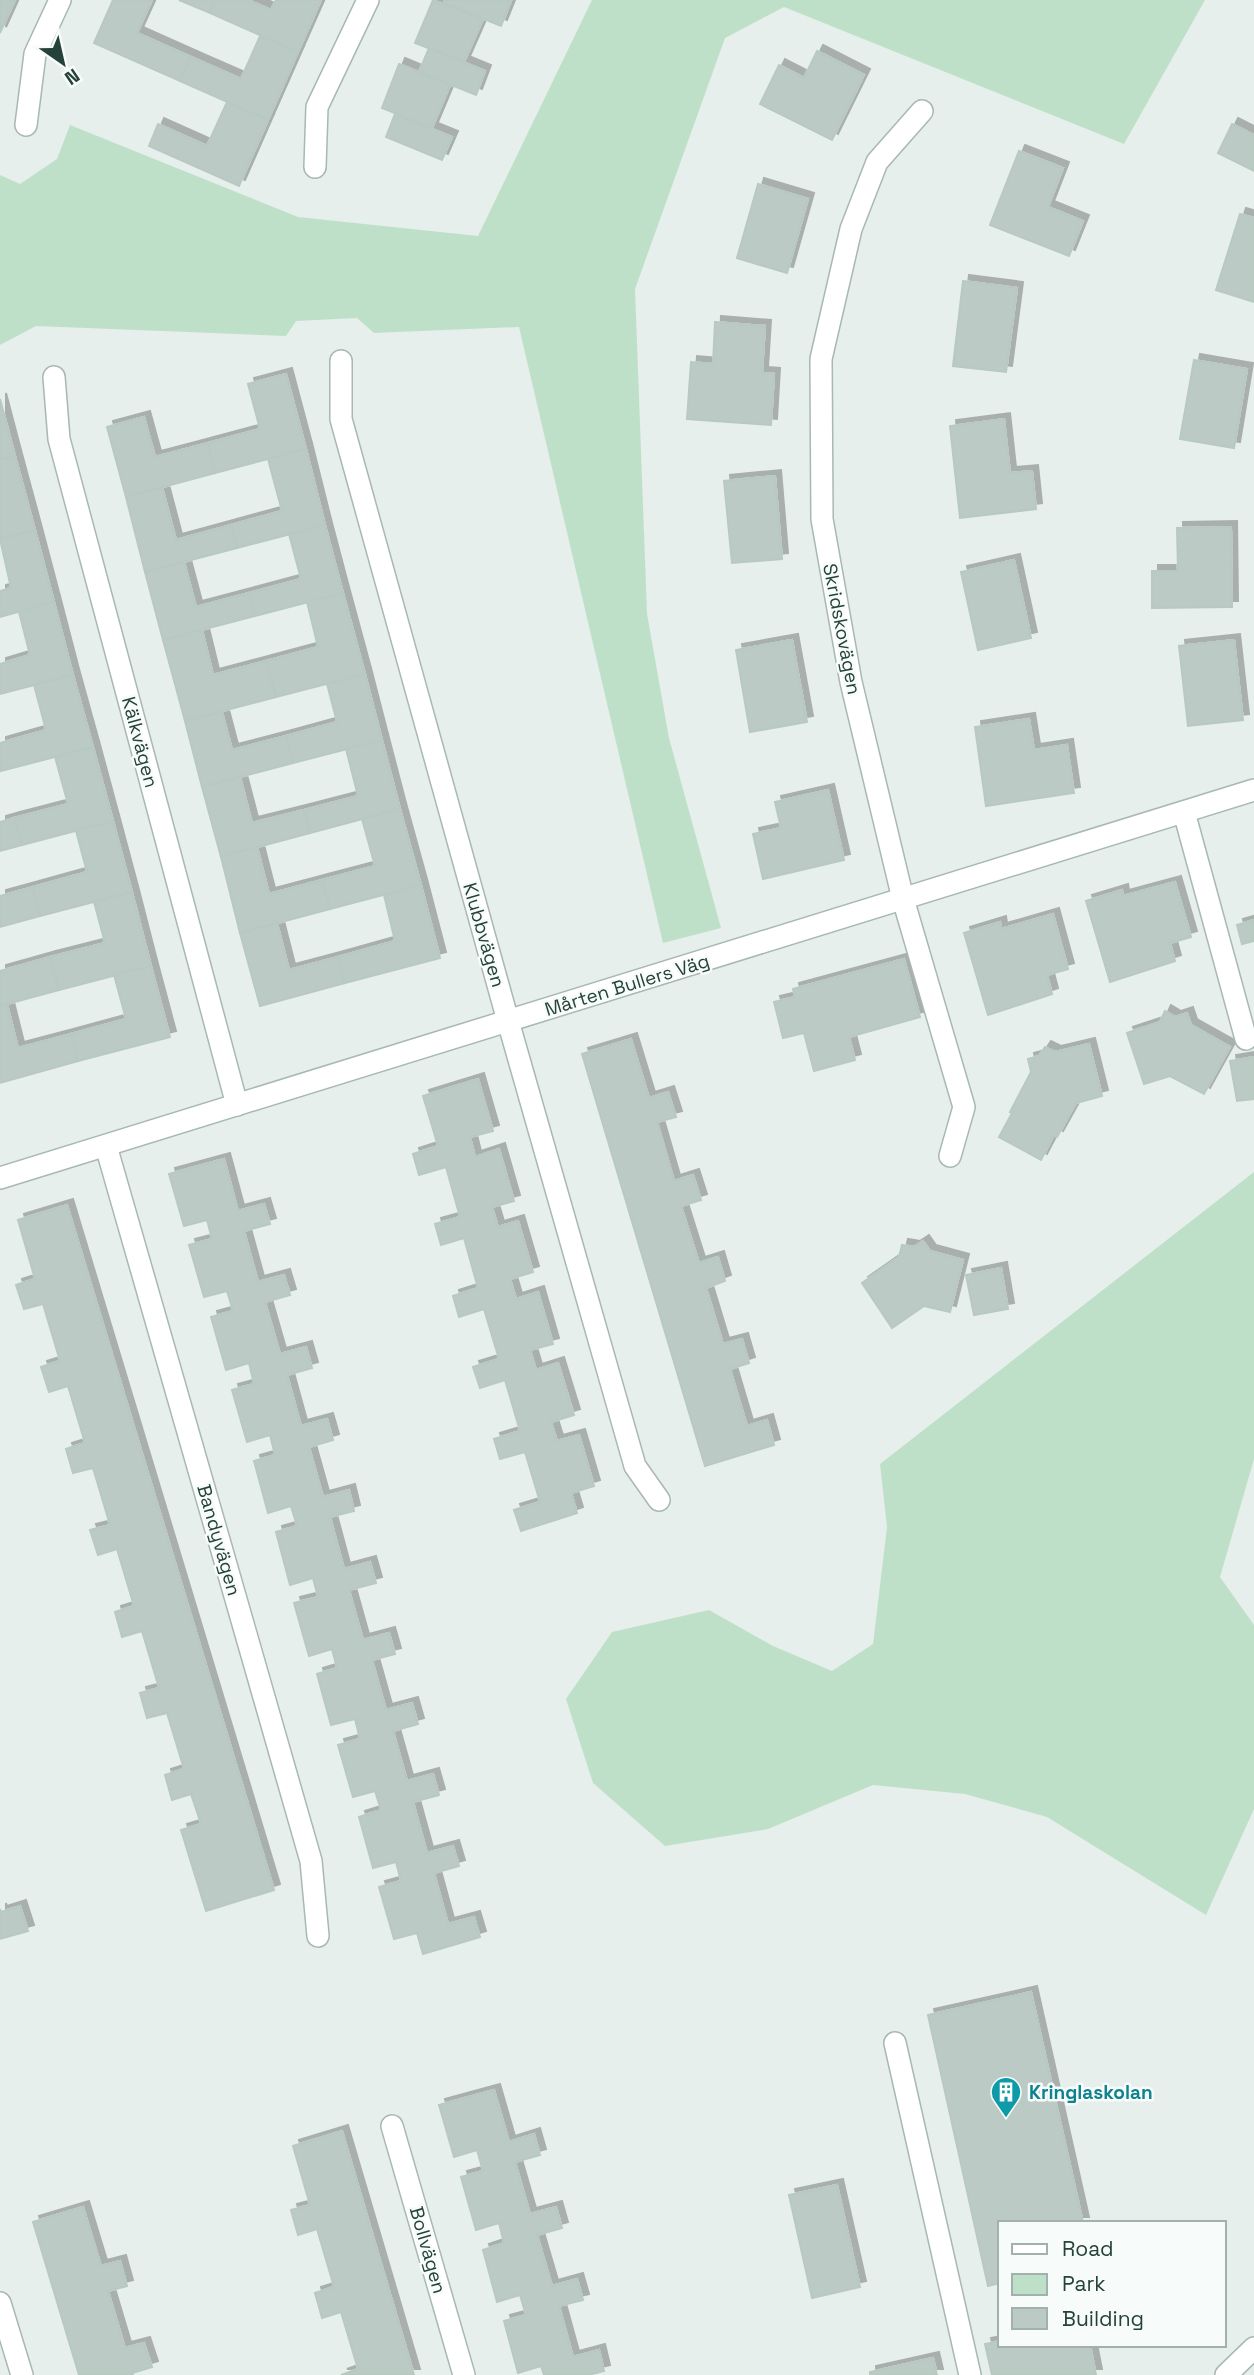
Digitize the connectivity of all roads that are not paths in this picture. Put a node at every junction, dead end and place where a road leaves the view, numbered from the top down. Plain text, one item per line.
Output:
1 (60, 0) edge
2 (368, 0) edge
3 (922, 111) dead end
4 (26, 125) dead end
5 (315, 167) dead end
6 (341, 361) dead end
7 (54, 377) dead end
8 (1254, 790) edge
9 (1184, 812) junction
10 (904, 899) junction
11 (508, 1021) junction
12 (1246, 1039) dead end
13 (237, 1105) junction
14 (106, 1146) junction
15 (950, 1157) dead end
16 (0, 1178) edge
17 (659, 1500) dead end
18 (318, 1936) dead end
19 (895, 2043) dead end
20 (392, 2126) dead end
21 (0, 2303) edge
22 (1254, 2348) edge
23 (22, 2375) edge
24 (464, 2375) edge
25 (970, 2375) edge
26 (1226, 2375) edge

1 - 4 street
2 - 5 street
3 - 10 street, Skridskovägen
6 - 11 street, Klubbvägen
7 - 13 street, Kälkvägen
8 - 9 street, Mårten Bullers Väg
9 - 10 street, Mårten Bullers Väg
9 - 12 street
10 - 11 street, Mårten Bullers Väg
10 - 15 street, Skridskovägen
11 - 13 street, Mårten Bullers Väg
11 - 17 street, Klubbvägen
13 - 14 street, Mårten Bullers Väg
14 - 16 street, Mårten Bullers Väg
14 - 18 street, Bandyvägen
19 - 25 street
20 - 24 street, Bollvägen
21 - 23 street
22 - 26 street

